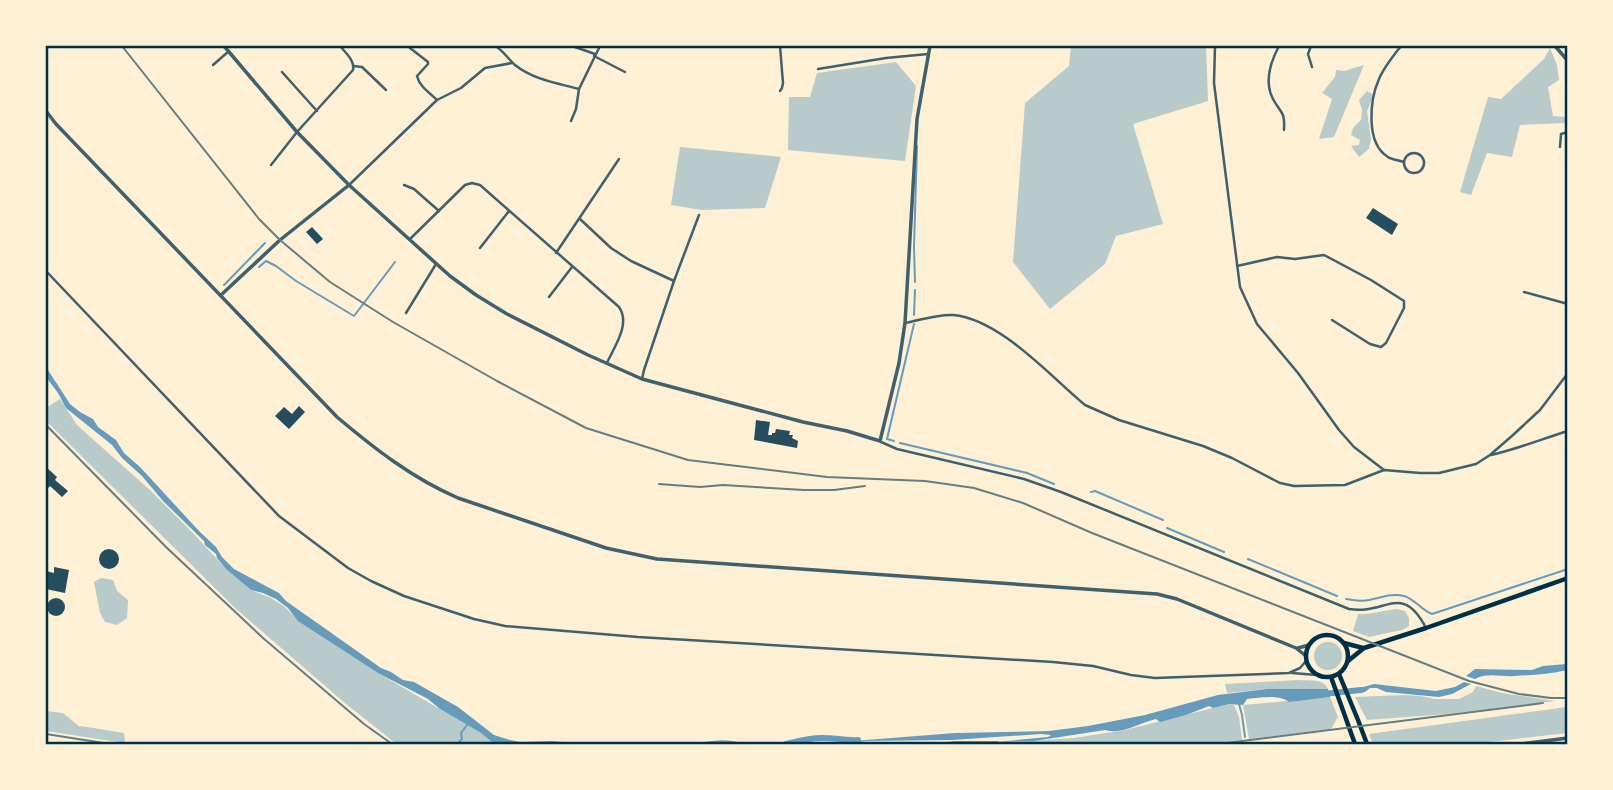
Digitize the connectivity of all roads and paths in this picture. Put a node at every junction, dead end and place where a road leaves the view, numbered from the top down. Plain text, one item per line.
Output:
1 (224, 46) edge
2 (340, 46) edge
3 (495, 46) edge
4 (572, 46) edge
5 (600, 46) edge
6 (780, 46) edge
7 (930, 46) edge
8 (1214, 46) edge
9 (1279, 46) edge
10 (1311, 46) edge
11 (1401, 46) edge
12 (1555, 46) edge
13 (410, 48) dead end
14 (229, 51) junction
15 (928, 54) junction
16 (595, 55) junction
17 (1567, 61) edge
18 (512, 63) junction
19 (213, 65) dead end
20 (354, 66) junction
21 (1312, 67) dead end
22 (818, 69) dead end
23 (282, 72) dead end
24 (625, 72) dead end
25 (579, 89) junction
26 (386, 90) dead end
27 (780, 91) dead end
28 (437, 100) junction
29 (46, 111) edge
30 (317, 111) junction
31 (571, 121) dead end
32 (1283, 130) dead end
33 (297, 132) junction
34 (1567, 132) edge
35 (1560, 147) dead end
36 (619, 159) dead end
37 (1404, 162) junction
38 (271, 165) dead end
39 (349, 185) junction
40 (404, 185) dead end
41 (439, 211) junction
42 (509, 211) junction
43 (699, 215) dead end
44 (580, 219) junction
45 (410, 240) junction
46 (480, 248) dead end
47 (556, 253) junction
48 (436, 264) junction
49 (1236, 266) junction
50 (572, 267) junction
51 (46, 271) edge
52 (674, 281) junction
53 (1524, 292) dead end
54 (221, 296) junction
55 (549, 298) dead end
56 (1567, 304) edge
57 (406, 313) dead end
58 (1332, 320) dead end
59 (905, 323) junction
60 (607, 363) junction
61 (1567, 373) edge
62 (642, 379) junction
63 (1567, 431) edge
64 (880, 441) junction
65 (1490, 455) junction
66 (1384, 470) junction
67 (1567, 578) edge
68 (1426, 628) junction
69 (1343, 642) junction
70 (1309, 645) junction
71 (1296, 648) junction
72 (1364, 648) junction
73 (1306, 659) junction
74 (1348, 661) junction
75 (1289, 673) junction
76 (1339, 674) junction
77 (1317, 675) junction
78 (1331, 677) junction
79 (1567, 738) edge
80 (1355, 744) edge
81 (1367, 744) edge
82 (1521, 744) edge

1 - 14 street
2 - 20 street
3 - 18 street
4 - 16 street
5 - 16 street
6 - 27 street
7 - 15 street
8 - 49 street
9 - 32 street
10 - 21 street
11 - 37 street
12 - 17 street
13 - 28 street
14 - 19 street
14 - 33 street
15 - 22 street
15 - 59 street
16 - 24 street
16 - 25 street
18 - 25 street
18 - 28 street
20 - 26 street
20 - 30 street
23 - 30 street
25 - 31 street
28 - 39 street
29 - 54 street
30 - 33 street
33 - 38 street
33 - 39 street
34 - 35 street
36 - 44 street
37 - 37 street
39 - 45 street
39 - 54 street
40 - 41 street
41 - 42 street
41 - 45 street
42 - 46 street
42 - 47 street
43 - 52 street
44 - 47 street
44 - 52 street
45 - 48 street
47 - 50 street
48 - 57 street
48 - 60 street
49 - 58 street
49 - 66 street
50 - 55 street
50 - 60 street
51 - 75 street
52 - 62 street
53 - 56 street
54 - 71 street
59 - 64 street
59 - 66 street
60 - 62 street
61 - 65 street
62 - 64 street
63 - 65 street
64 - 68 street
65 - 66 street
67 - 68 highway
68 - 72 highway
69 - 70 highway
69 - 72 highway
69 - 74 highway
70 - 71 street
70 - 73 highway
71 - 73 street
72 - 74 highway
73 - 75 street
73 - 77 highway
74 - 76 highway
75 - 77 street
76 - 78 highway
76 - 81 highway
77 - 78 highway
78 - 80 highway
79 - 82 street

